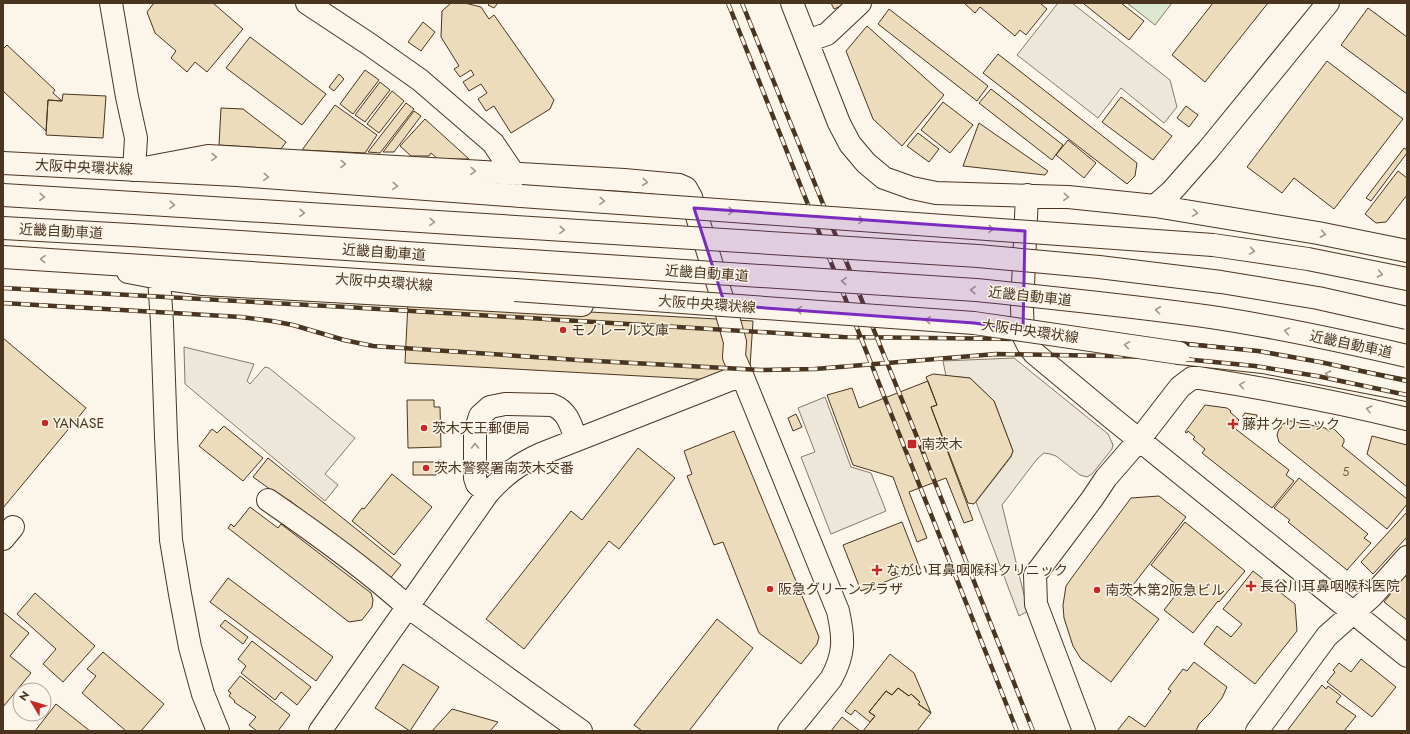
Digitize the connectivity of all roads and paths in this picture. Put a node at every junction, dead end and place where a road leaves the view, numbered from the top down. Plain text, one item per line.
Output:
1 (111, 3) edge
2 (307, 3) edge
3 (792, 3) edge
4 (860, 3) edge
5 (1328, 3) edge
6 (807, 41) junction
7 (3, 163) edge
8 (134, 170) junction
9 (514, 174) junction
10 (3, 195) edge
11 (1027, 195) junction
12 (1155, 206) junction
13 (3, 228) edge
14 (1407, 251) edge
15 (3, 257) edge
16 (73, 261) junction
17 (159, 278) junction
18 (1407, 279) edge
19 (727, 314) junction
20 (1407, 318) edge
21 (1407, 356) edge
22 (742, 375) junction
23 (1407, 390) edge
24 (1407, 418) edge
25 (576, 440) junction
26 (1139, 440) junction
27 (488, 493) junction
28 (268, 500) dead end
29 (1407, 557) edge
30 (408, 607) junction
31 (1353, 613) junction
32 (1407, 656) edge
33 (218, 731) edge
34 (320, 731) edge
35 (581, 731) edge
36 (789, 731) edge
37 (1084, 731) edge
38 (1257, 731) edge

1 - 8 main road
2 - 9 main road
3 - 6 main road
4 - 6 main road
5 - 12 main road
6 - 11 main road
7 - 8 main road, 大阪中央環状線
8 -> 9 main road
8 -> 18 main road, 大阪中央環状線, bridge
9 -> 19 main road
10 -> 20 main road, bridge
11 -> 12 main road
11 - 26 main road
12 -> 14 main road
21 -> 13 main road, 近畿自動車道, bridge
16 -> 15 main road, 大阪中央環状線
16 - 17 main road
23 -> 16 main road, 大阪中央環状線, bridge
17 - 19 main road
17 - 33 main road
19 - 22 main road
22 - 25 main road
22 - 36 main road
24 -> 26 main road
25 - 27 main road
27 -> 25 main road
26 - 31 main road
26 - 37 main road
27 - 30 main road
28 - 30 main road
29 - 31 main road
30 - 34 main road
30 - 35 main road
31 - 32 main road
31 - 38 main road

